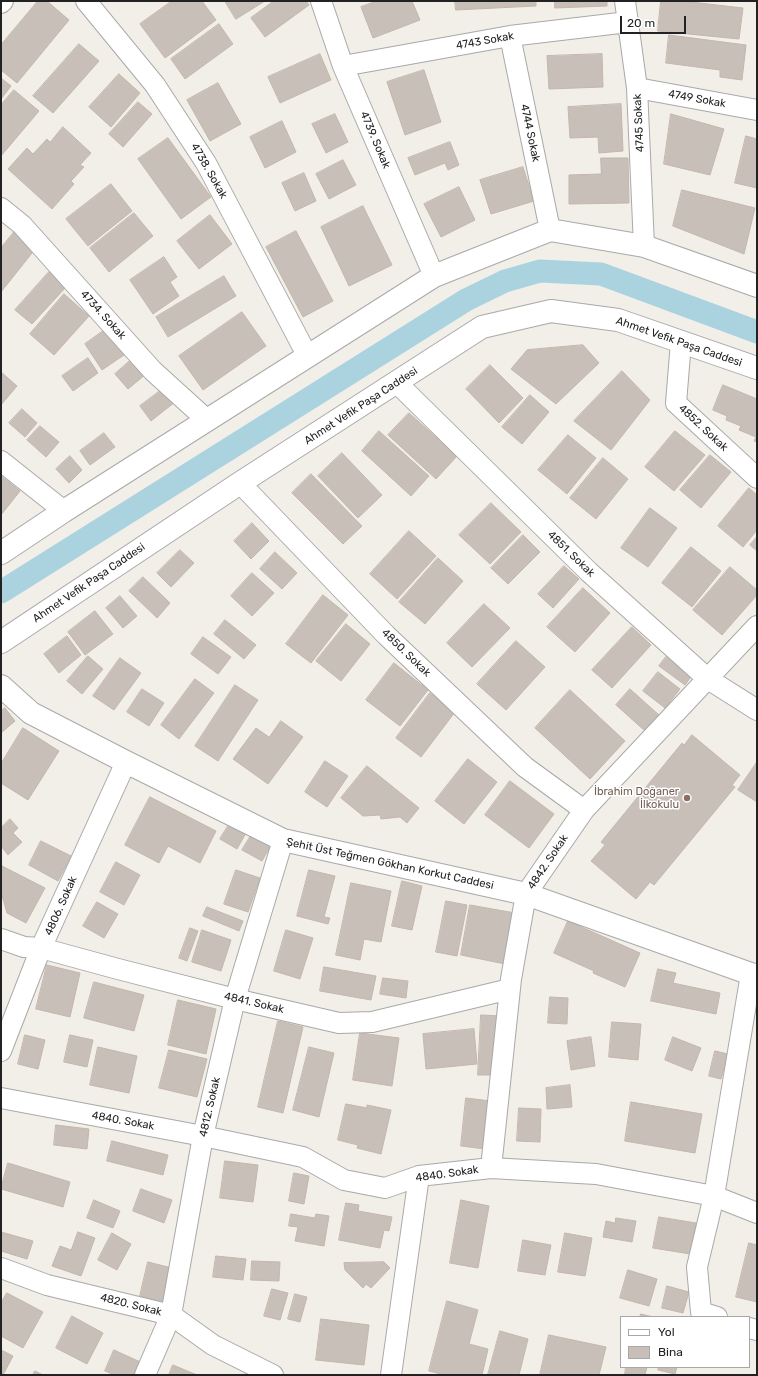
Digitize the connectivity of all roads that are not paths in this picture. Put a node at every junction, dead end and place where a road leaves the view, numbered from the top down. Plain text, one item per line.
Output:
1 (86, 1) edge
2 (321, 1) edge
3 (625, 1) edge
4 (628, 22) junction
5 (510, 36) junction
6 (344, 66) junction
7 (637, 88) junction
8 (757, 110) edge
9 (1, 208) edge
10 (550, 230) junction
11 (644, 246) junction
12 (434, 276) junction
13 (757, 286) edge
14 (681, 342) junction
15 (308, 357) junction
16 (757, 368) edge
17 (397, 383) junction
18 (207, 420) junction
19 (1, 461) edge
20 (757, 478) edge
21 (240, 483) junction
22 (64, 511) junction
23 (1, 553) edge
24 (757, 626) edge
25 (1, 642) edge
26 (708, 679) junction
27 (1, 686) edge
28 (757, 710) edge
29 (126, 762) junction
30 (584, 810) junction
31 (282, 840) junction
32 (526, 894) junction
33 (1, 939) edge
34 (41, 948) junction
35 (754, 975) edge
36 (510, 989) junction
37 (235, 999) junction
38 (1, 1051) edge
39 (1, 1098) edge
40 (203, 1136) junction
41 (491, 1168) junction
42 (419, 1176) junction
43 (714, 1196) junction
44 (757, 1212) edge
45 (1, 1268) edge
46 (171, 1315) junction
47 (714, 1316) edge
48 (146, 1375) edge
49 (273, 1375) edge
50 (392, 1375) edge

1 - 15 street, 4738. Sokak
2 - 6 street, 4739. Sokak
3 - 4 street, 4745 Sokak
4 - 5 street, 4743 Sokak
4 - 7 street, 4745 Sokak
5 - 6 street, 4743 Sokak
5 - 10 street, 4744 Sokak
6 - 12 street, 4739. Sokak
7 - 8 street, 4749 Sokak
7 - 11 street, 4745 Sokak
9 - 18 street, 4734. Sokak
10 - 11 street
10 - 12 street
11 - 13 street
12 - 15 street
14 - 16 street, Ahmet Vefik Paşa Caddesi
14 - 17 street, Ahmet Vefik Paşa Caddesi
14 - 20 street, 4852. Sokak
15 - 18 street
17 - 21 street, Ahmet Vefik Paşa Caddesi
17 - 26 street, 4851. Sokak
18 - 22 street
19 - 22 street
21 - 25 street, Ahmet Vefik Paşa Caddesi
21 - 30 street, 4850. Sokak
22 - 23 street
24 - 26 street, 4842. Sokak
26 - 28 street, 4851. Sokak
26 - 30 street, 4842. Sokak
27 - 29 street, Şehit Üst Teğmen Gökhan Korkut Caddesi
29 - 31 street, Şehit Üst Teğmen Gökhan Korkut Caddesi
29 - 34 street, 4806. Sokak
30 - 32 street, 4842. Sokak
31 - 32 street, Şehit Üst Teğmen Gökhan Korkut Caddesi
31 - 37 street, 4812. Sokak
32 - 35 street, Şehit Üst Teğmen Gökhan Korkut Caddesi
32 - 36 street, 4842. Sokak
33 - 34 street, 4841. Sokak
34 - 37 street, 4841. Sokak
34 - 38 street, 4806. Sokak
35 - 43 street
36 - 37 street, 4841. Sokak
36 - 41 street, 4842. Sokak
37 - 40 street, 4812. Sokak
39 - 40 street, 4840. Sokak
40 - 42 street, 4840. Sokak
40 - 46 street, 4812. Sokak
41 - 42 street, 4840. Sokak
41 - 43 street, 4840. Sokak
42 - 50 street
43 - 44 street, 4840. Sokak
43 - 47 street
45 - 46 street, 4820. Sokak
46 - 48 street, 4812. Sokak
46 - 49 street, 4820. Sokak

